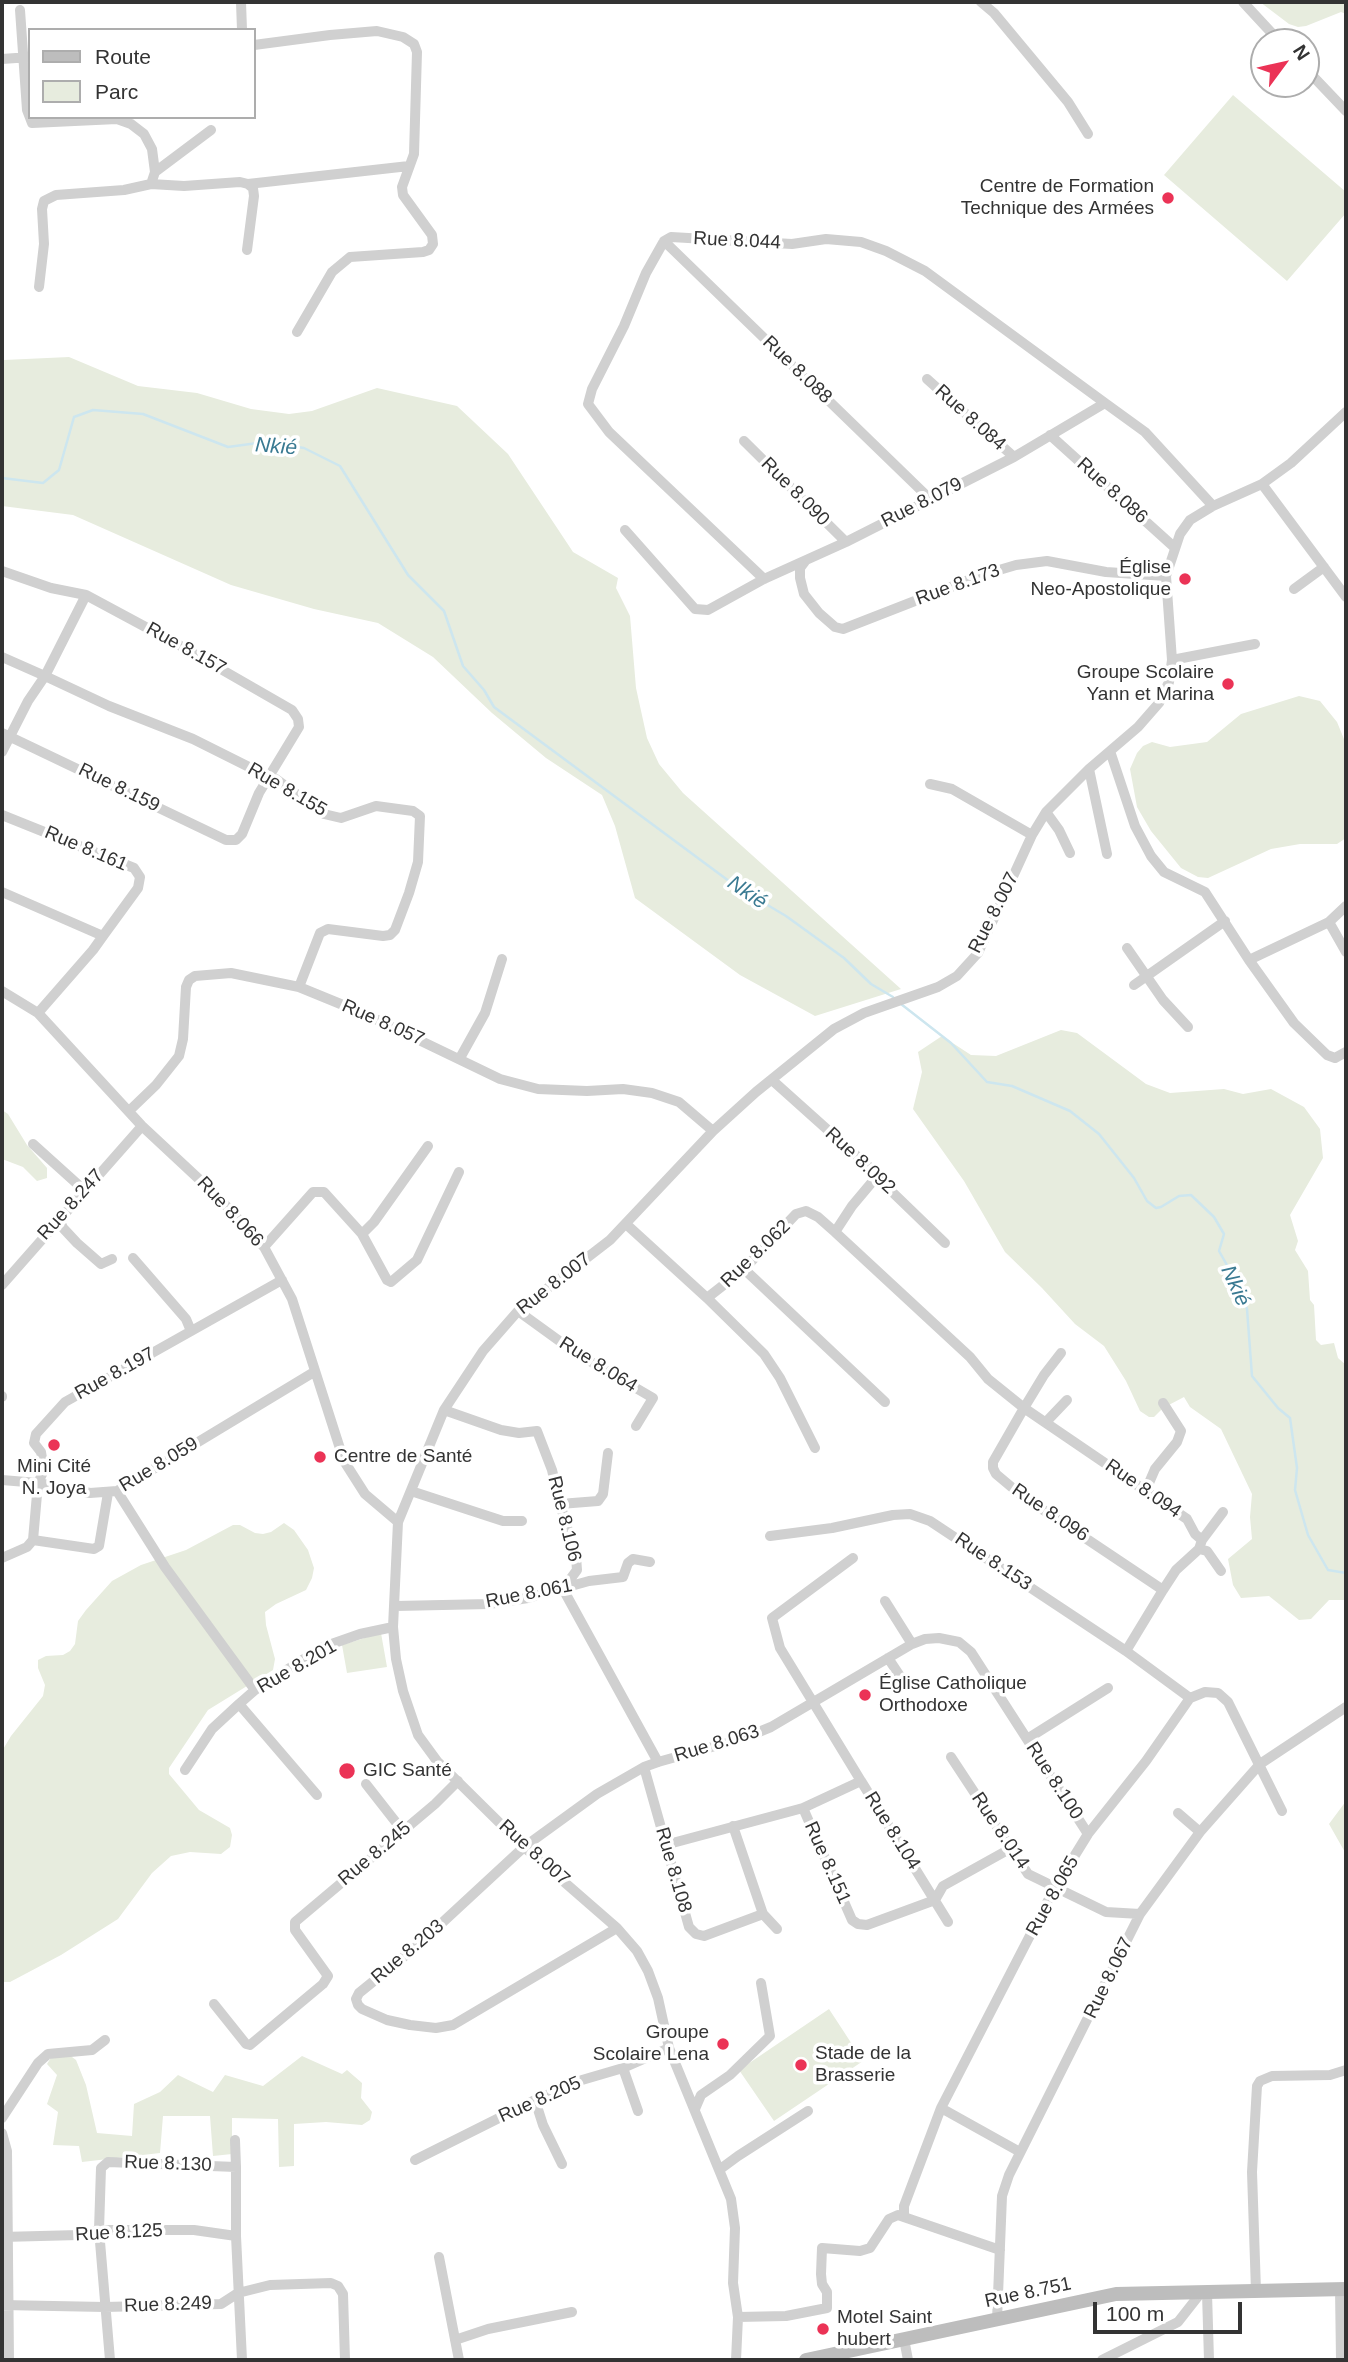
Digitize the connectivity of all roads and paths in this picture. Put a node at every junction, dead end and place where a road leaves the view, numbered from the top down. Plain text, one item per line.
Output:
1 (241, 2) edge
2 (981, 2) edge
3 (1243, 2) edge
4 (20, 10) dead end
5 (242, 28) edge
6 (1267, 28) edge
7 (256, 46) edge
8 (26, 57) edge
9 (2, 59) edge
10 (1320, 84) edge
11 (1346, 111) edge
12 (28, 113) edge
13 (30, 119) edge
14 (211, 130) dead end
15 (1088, 134) dead end
16 (409, 166) junction
17 (155, 172) junction
18 (151, 184) junction
19 (248, 184) junction
20 (664, 241) junction
21 (247, 250) dead end
22 (39, 287) dead end
23 (297, 332) dead end
24 (927, 379) dead end
25 (1105, 403) junction
26 (1346, 412) edge
27 (1050, 435) junction
28 (744, 441) dead end
29 (1014, 457) junction
30 (1262, 484) junction
31 (930, 499) junction
32 (1213, 506) junction
33 (625, 530) dead end
34 (846, 542) junction
35 (1174, 547) junction
36 (806, 560) junction
37 (1324, 567) junction
38 (2, 571) edge
39 (1166, 576) junction
40 (764, 579) junction
41 (1294, 589) dead end
42 (86, 595) junction
43 (1346, 597) edge
44 (1255, 644) dead end
45 (2, 657) edge
46 (1172, 660) junction
47 (45, 676) junction
48 (6, 735) edge
49 (1110, 751) junction
50 (2, 752) edge
51 (1089, 769) junction
52 (267, 779) junction
53 (930, 784) dead end
54 (1046, 812) junction
55 (2, 815) edge
56 (1032, 835) junction
57 (1070, 853) dead end
58 (1107, 854) dead end
59 (2, 892) edge
60 (1346, 906) edge
61 (1225, 921) junction
62 (1329, 922) junction
63 (103, 936) junction
64 (1126, 948) dead end
65 (1346, 953) edge
66 (502, 958) dead end
67 (1249, 960) junction
68 (1147, 977) junction
69 (1134, 985) dead end
70 (299, 987) junction
71 (2, 991) edge
72 (38, 1013) junction
73 (1188, 1027) dead end
74 (1346, 1052) edge
75 (460, 1058) junction
76 (772, 1080) junction
77 (130, 1111) junction
78 (142, 1126) junction
79 (713, 1131) junction
80 (33, 1144) dead end
81 (428, 1146) dead end
82 (459, 1171) dead end
83 (878, 1175) junction
84 (84, 1190) junction
85 (59, 1219) junction
86 (626, 1224) junction
87 (835, 1233) junction
88 (362, 1234) junction
89 (945, 1243) dead end
90 (264, 1247) junction
91 (133, 1258) dead end
92 (112, 1259) dead end
93 (744, 1269) junction
94 (282, 1280) junction
95 (2, 1285) edge
96 (707, 1298) junction
97 (518, 1311) junction
98 (191, 1331) junction
99 (1061, 1353) dead end
100 (313, 1372) junction
101 (1067, 1400) dead end
102 (885, 1402) dead end
103 (1163, 1403) dead end
104 (1024, 1408) junction
105 (444, 1410) junction
106 (1046, 1422) junction
107 (636, 1426) dead end
108 (815, 1448) dead end
109 (608, 1453) dead end
110 (2, 1480) edge
111 (38, 1483) junction
112 (1146, 1490) junction
113 (411, 1491) junction
114 (112, 1492) junction
115 (560, 1504) junction
116 (1223, 1512) dead end
117 (522, 1521) dead end
118 (398, 1522) junction
119 (769, 1536) dead end
120 (33, 1539) junction
121 (1201, 1544) junction
122 (2, 1558) edge
123 (853, 1558) dead end
124 (650, 1562) dead end
125 (1221, 1571) dead end
126 (564, 1589) junction
127 (1163, 1590) junction
128 (885, 1601) dead end
129 (396, 1606) junction
130 (393, 1627) junction
131 (939, 1638) joint
132 (912, 1644) junction
133 (1126, 1651) junction
134 (888, 1658) junction
135 (902, 1679) dead end
136 (1108, 1688) dead end
137 (255, 1690) junction
138 (1190, 1698) junction
139 (239, 1704) junction
140 (814, 1704) junction
141 (1346, 1707) edge
142 (1027, 1739) junction
143 (951, 1756) dead end
144 (658, 1762) junction
145 (1260, 1764) junction
146 (644, 1767) junction
147 (186, 1770) dead end
148 (458, 1781) junction
149 (862, 1781) junction
150 (366, 1784) dead end
151 (317, 1795) dead end
152 (803, 1808) junction
153 (1282, 1811) dead end
154 (1178, 1813) dead end
155 (733, 1826) junction
156 (402, 1830) junction
157 (1200, 1832) junction
158 (1088, 1834) junction
159 (665, 1845) junction
160 (524, 1847) junction
161 (1009, 1847) junction
162 (1054, 1889) junction
163 (935, 1900) junction
164 (763, 1914) junction
165 (1140, 1914) junction
166 (948, 1922) dead end
167 (617, 1928) junction
168 (777, 1929) dead end
169 (761, 1983) dead end
170 (214, 2004) dead end
171 (105, 2040) dead end
172 (669, 2048) junction
173 (623, 2068) junction
174 (1346, 2070) edge
175 (535, 2100) junction
176 (941, 2108) junction
177 (695, 2109) junction
178 (638, 2111) dead end
179 (808, 2111) dead end
180 (2, 2118) edge
181 (2, 2133) edge
182 (235, 2140) dead end
183 (1020, 2152) junction
184 (415, 2160) dead end
185 (562, 2164) dead end
186 (236, 2167) junction
187 (4, 2168) edge
188 (719, 2170) junction
189 (904, 2216) junction
190 (99, 2231) junction
191 (236, 2236) junction
192 (5, 2237) edge
193 (1000, 2250) junction
194 (439, 2257) dead end
195 (1343, 2289) edge
196 (1256, 2291) junction
197 (238, 2293) junction
198 (1204, 2294) junction
199 (4, 2305) edge
200 (105, 2306) junction
201 (572, 2312) dead end
202 (738, 2317) junction
203 (997, 2320) junction
204 (904, 2339) junction
205 (455, 2340) junction
206 (9, 2360) edge
207 (110, 2360) edge
208 (242, 2360) edge
209 (345, 2360) edge
210 (459, 2360) edge
211 (736, 2360) edge
212 (806, 2360) edge
213 (908, 2360) edge
214 (1102, 2360) edge
215 (1209, 2360) edge
216 (1341, 2360) edge

1 - 5 street
2 - 15 street
3 - 6 street
4 - 8 street
7 - 16 street
8 - 9 street
8 - 12 street
10 - 11 street
13 - 17 street
14 - 17 street
16 - 19 street
16 - 23 street
17 - 18 street
18 - 19 street
18 - 22 street
19 - 21 street
20 - 25 street, Rue 8.044
20 - 31 street, Rue 8.088
20 - 40 street
24 - 29 street, Rue 8.084
25 - 27 street, Rue 8.079
25 - 32 street
26 - 30 street, Rue 8.007
27 - 29 street, Rue 8.079
27 - 35 street, Rue 8.086
28 - 34 street, Rue 8.090
29 - 31 street, Rue 8.079
30 - 32 street, Rue 8.007
30 - 37 street
31 - 34 street, Rue 8.079
32 - 35 street, Rue 8.007
33 - 40 street, Rue 8.079
34 - 36 street, Rue 8.079
35 - 39 street, Rue 8.007
36 - 39 street, Rue 8.173
36 - 40 street, Rue 8.079
37 - 41 street
37 - 43 street
38 - 42 street
39 - 46 street, Rue 8.007
42 - 47 street
42 - 52 street, Rue 8.157
44 - 46 street
45 - 47 street, Rue 8.155
46 - 49 street, Rue 8.007
47 - 48 street
47 - 52 street, Rue 8.155
48 - 50 street
48 - 52 street, Rue 8.159
49 - 51 street, Rue 8.007
49 - 61 street
51 - 54 street, Rue 8.007
51 - 58 street
52 - 70 street, Rue 8.155
53 - 56 street
54 - 56 street, Rue 8.007
54 - 57 street
55 - 63 street, Rue 8.161
56 - 76 street, Rue 8.007
59 - 63 street
60 - 62 street
61 - 67 street
61 - 68 street
62 - 65 street
62 - 67 street
63 - 72 street
64 - 68 street
66 - 75 street
67 - 74 street
68 - 69 street
68 - 73 street
70 - 75 street, Rue 8.057
70 - 77 street, Rue 8.057
71 - 72 street, Rue 8.066
72 - 77 street, Rue 8.066
75 - 79 street, Rue 8.057
76 - 79 street, Rue 8.007
76 - 83 street, Rue 8.092
77 - 78 street, Rue 8.066
78 - 84 street, Rue 8.247
78 - 90 street, Rue 8.066
79 - 86 street, Rue 8.007
80 - 84 street
81 - 88 street
82 - 88 street
83 - 87 street
83 - 89 street, Rue 8.092
84 - 85 street, Rue 8.247
85 - 92 street
85 - 95 street, Rue 8.247
86 - 96 street, Rue 8.062
86 - 97 street, Rue 8.007
87 - 93 street, Rue 8.062
87 - 104 street, Rue 8.094
88 - 90 street
90 - 94 street, Rue 8.066
91 - 98 street
93 - 96 street, Rue 8.062
93 - 102 street
94 - 98 street, Rue 8.197
94 - 100 street, Rue 8.066
96 - 108 street
97 - 105 street, Rue 8.007
97 - 107 street, Rue 8.064
98 - 111 street, Rue 8.197
99 - 104 street, Rue 8.096
100 - 114 street, Rue 8.059
100 - 118 street, Rue 8.066
101 - 106 street
103 - 112 street
104 - 106 street, Rue 8.094
104 - 127 street, Rue 8.096
105 - 113 street, Rue 8.007
105 - 115 street, Rue 8.106
106 - 112 street, Rue 8.094
109 - 115 street
110 - 111 street
111 - 114 street, Rue 8.059
111 - 120 street
112 - 121 street, Rue 8.094
113 - 117 street
113 - 118 street, Rue 8.007
114 - 120 street
114 - 137 street
115 - 126 street, Rue 8.106
116 - 121 street
118 - 129 street, Rue 8.007
119 - 133 street, Rue 8.153
120 - 122 street
121 - 125 street, Rue 8.094
121 - 127 street
123 - 140 street
124 - 126 street, Rue 8.061
126 - 129 street, Rue 8.061
126 - 144 street, Rue 8.106
127 - 133 street
128 - 132 street
129 - 130 street, Rue 8.007
130 - 137 street, Rue 8.201
130 - 148 street, Rue 8.007
131 - 132 street, Rue 8.063
131 - 142 street, Rue 8.100
132 - 134 street, Rue 8.063
133 - 138 street, Rue 8.153
134 - 135 street
134 - 140 street, Rue 8.063
136 - 142 street
137 - 139 street, Rue 8.201
138 - 145 street
138 - 158 street, Rue 8.065
139 - 147 street
139 - 151 street, Rue 8.201
140 - 144 street, Rue 8.063
140 - 149 street
141 - 145 street, Rue 8.067
142 - 158 street, Rue 8.100
143 - 161 street, Rue 8.014
144 - 146 street, Rue 8.063
145 - 153 street
145 - 157 street, Rue 8.067
146 - 159 street, Rue 8.108
146 - 160 street, Rue 8.063
148 - 156 street, Rue 8.245
148 - 160 street, Rue 8.007
149 - 152 street, Rue 8.104
149 - 163 street, Rue 8.104
150 - 156 street
152 - 155 street, Rue 8.151
152 - 163 street, Rue 8.151
154 - 157 street
155 - 159 street, Rue 8.151
155 - 164 street
156 - 170 street, Rue 8.245
157 - 165 street, Rue 8.067
158 - 162 street, Rue 8.065
159 - 164 street, Rue 8.108
160 - 167 street, Rue 8.007
160 - 167 street, Rue 8.203
161 - 162 street, Rue 8.014
161 - 163 street, Rue 8.151
162 - 165 street, Rue 8.014
162 - 176 street, Rue 8.065
163 - 166 street, Rue 8.104
164 - 168 street
165 - 183 street, Rue 8.067
167 - 172 street, Rue 8.007
169 - 177 street
171 - 180 street
172 - 173 street, Rue 8.205
172 - 177 street, Rue 8.007
173 - 175 street, Rue 8.205
173 - 178 street
174 - 196 street
175 - 184 street, Rue 8.205
175 - 185 street
176 - 183 street
176 - 189 street, Rue 8.065
177 - 188 street, Rue 8.007
179 - 188 street
181 - 187 street
182 - 186 street
183 - 193 street, Rue 8.067
186 - 190 street, Rue 8.130
186 - 191 street, Rue 8.130
187 - 192 street
188 - 202 street, Rue 8.007
189 - 193 street
189 - 202 street
190 - 191 street, Rue 8.125
190 - 192 street, Rue 8.125
190 - 200 street, Rue 8.130
191 - 197 street, Rue 8.130
192 - 199 street
193 - 203 street, Rue 8.067
194 - 205 street
195 - 196 main road, Rue 8.751
195 - 216 street
196 - 198 main road, Rue 8.751
197 - 200 street, Rue 8.249
197 - 208 street, Rue 8.130
197 - 209 street, Rue 8.249
198 - 203 main road, Rue 8.751
198 - 214 street
198 - 215 street
199 - 200 street, Rue 8.249
199 - 206 street
200 - 207 street, Rue 8.130
201 - 205 street
202 - 211 street, Rue 8.007
203 - 204 main road, Rue 8.751
204 - 212 main road, Rue 8.751
204 - 213 street
205 - 210 street

